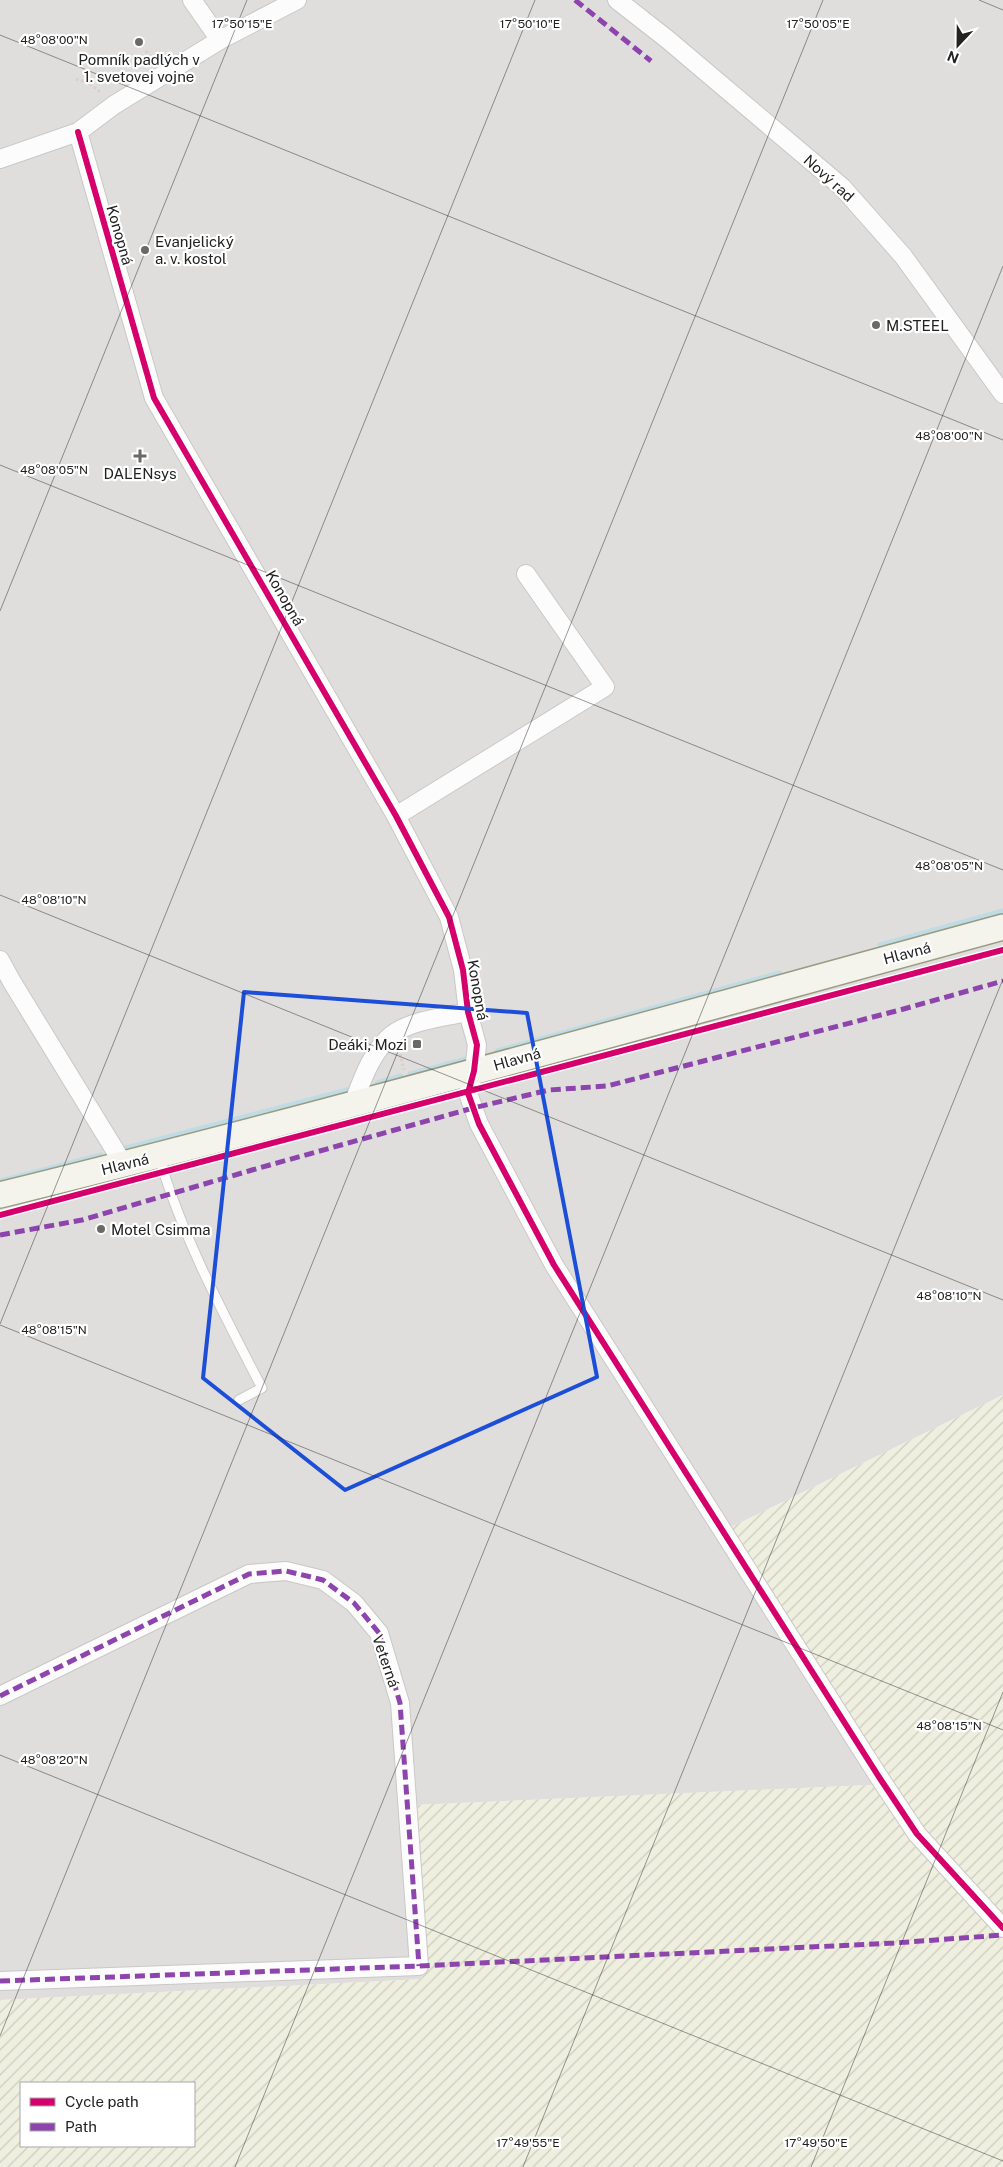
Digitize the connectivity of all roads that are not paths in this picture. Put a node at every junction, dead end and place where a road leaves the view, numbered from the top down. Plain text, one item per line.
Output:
1 (192, 0) edge
2 (297, 0) edge
3 (617, 0) edge
4 (220, 40) junction
5 (78, 132) junction
6 (0, 159) edge
7 (1003, 394) edge
8 (526, 574) dead end
9 (396, 816) junction
10 (1003, 927) edge
11 (0, 960) edge
12 (468, 1012) junction
13 (474, 1071) junction
14 (353, 1104) junction
15 (158, 1156) junction
16 (124, 1165) junction
17 (0, 1195) edge
18 (239, 1400) dead end
19 (0, 1696) edge
20 (1003, 1928) edge
21 (0, 1981) edge

1 - 4 street
2 - 4 street
3 - 7 street, Nový rad
4 - 5 street
5 - 6 street
5 - 9 street, Konopná
8 - 9 street
9 - 12 street, Konopná
10 - 13 street, Hlavná
11 - 16 street
12 - 13 street, Konopná
12 - 14 street
13 - 14 street, Hlavná
13 - 20 street, Konopná
14 - 15 street, Hlavná
15 - 16 street, Hlavná
15 - 18 lane
16 - 17 street, Hlavná
19 - 21 street, Veterná

